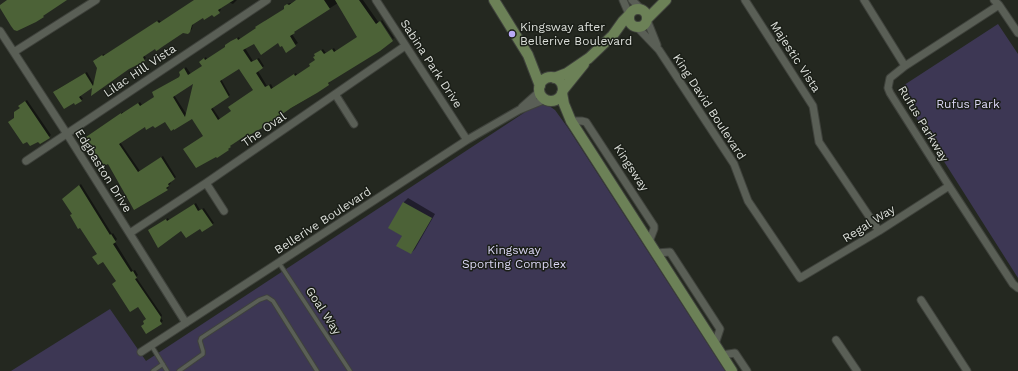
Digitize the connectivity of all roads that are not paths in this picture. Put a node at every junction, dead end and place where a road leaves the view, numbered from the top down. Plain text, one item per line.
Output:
1 (96, 0) edge
2 (267, 0) edge
3 (376, 0) edge
4 (624, 0) edge
5 (632, 0) edge
6 (665, 0) edge
7 (745, 0) edge
8 (864, 0) edge
9 (495, 1) edge
10 (997, 2) edge
11 (641, 9) junction
12 (629, 15) junction
13 (647, 20) junction
14 (1015, 22) edge
15 (636, 27) junction
16 (0, 31) edge
17 (1018, 33) edge
18 (613, 35) junction
19 (405, 46) junction
20 (659, 50) junction
21 (14, 52) junction
22 (528, 55) junction
23 (589, 58) junction
24 (905, 66) junction
25 (553, 78) junction
26 (540, 88) junction
27 (563, 92) junction
28 (335, 94) junction
29 (547, 100) junction
30 (519, 110) junction
31 (570, 119) junction
32 (354, 124) dead end
33 (67, 134) junction
34 (467, 140) junction
35 (26, 161) dead end
36 (206, 184) junction
37 (949, 186) junction
38 (224, 211) dead end
39 (879, 231) junction
40 (130, 233) junction
41 (279, 263) junction
42 (800, 278) joint
43 (1018, 288) edge
44 (921, 300) dead end
45 (186, 322) junction
46 (836, 340) dead end
47 (151, 346) junction
48 (141, 352) dead end
49 (722, 355) junction
50 (163, 364) junction
51 (153, 371) edge
52 (167, 371) edge
53 (179, 371) edge
54 (317, 371) edge
55 (350, 371) edge
56 (732, 371) edge
57 (747, 371) edge
58 (857, 371) edge
59 (967, 371) edge

1 - 21 street
2 - 33 street, Lilac Hill Vista
3 - 19 street, Sabina Park Drive
4 - 12 street
5 - 11 street
6 - 11 main road
6 - 13 main road
7 - 39 street, Majestic Vista
8 - 24 street
9 - 22 main road, Kingsway
10 - 14 street
10 - 24 street, Rufus Parkway
11 - 12 main road
11 - 13 main road
12 - 15 main road
12 - 18 main road
13 - 15 main road
13 - 20 street, King David Boulevard
14 - 17 street
15 - 18 main road
15 - 20 street, King David Boulevard
16 - 21 street, Edgbaston Drive
18 - 23 main road
19 - 28 street, The Oval
19 - 34 street, Sabina Park Drive
20 - 42 street, King David Boulevard
21 - 33 street, Edgbaston Drive
22 - 25 main road, Kingsway
22 - 26 main road, Kingsway
23 - 25 main road
23 - 27 main road
24 - 37 street, Rufus Parkway
25 - 26 main road
25 - 27 main road, Kingsway
26 - 29 main road, Kingsway
26 - 30 street, Bellerive Boulevard
27 - 29 main road
27 - 31 main road, Kingsway
28 - 32 street
28 - 36 street, The Oval
29 - 30 street, Bellerive Boulevard
29 - 31 main road, Kingsway
30 - 34 street, Bellerive Boulevard
31 - 49 main road, Kingsway
33 - 35 street, Lilac Hill Vista
33 - 40 street, Edgbaston Drive
34 - 41 street, Bellerive Boulevard
36 - 38 street
36 - 40 street, The Oval
37 - 39 street, Regal Way
37 - 43 street, Rufus Parkway
39 - 42 street, Regal Way
40 - 45 street, Edgbaston Drive
41 - 45 street, Bellerive Boulevard
41 - 55 lane, Goal Way
44 - 59 street
45 - 47 street, Bellerive Boulevard
46 - 58 street
47 - 48 street, Bellerive Boulevard
47 - 50 lane
49 - 56 main road, Kingsway
49 - 57 street
50 - 51 lane
50 - 52 lane
53 - 54 lane

